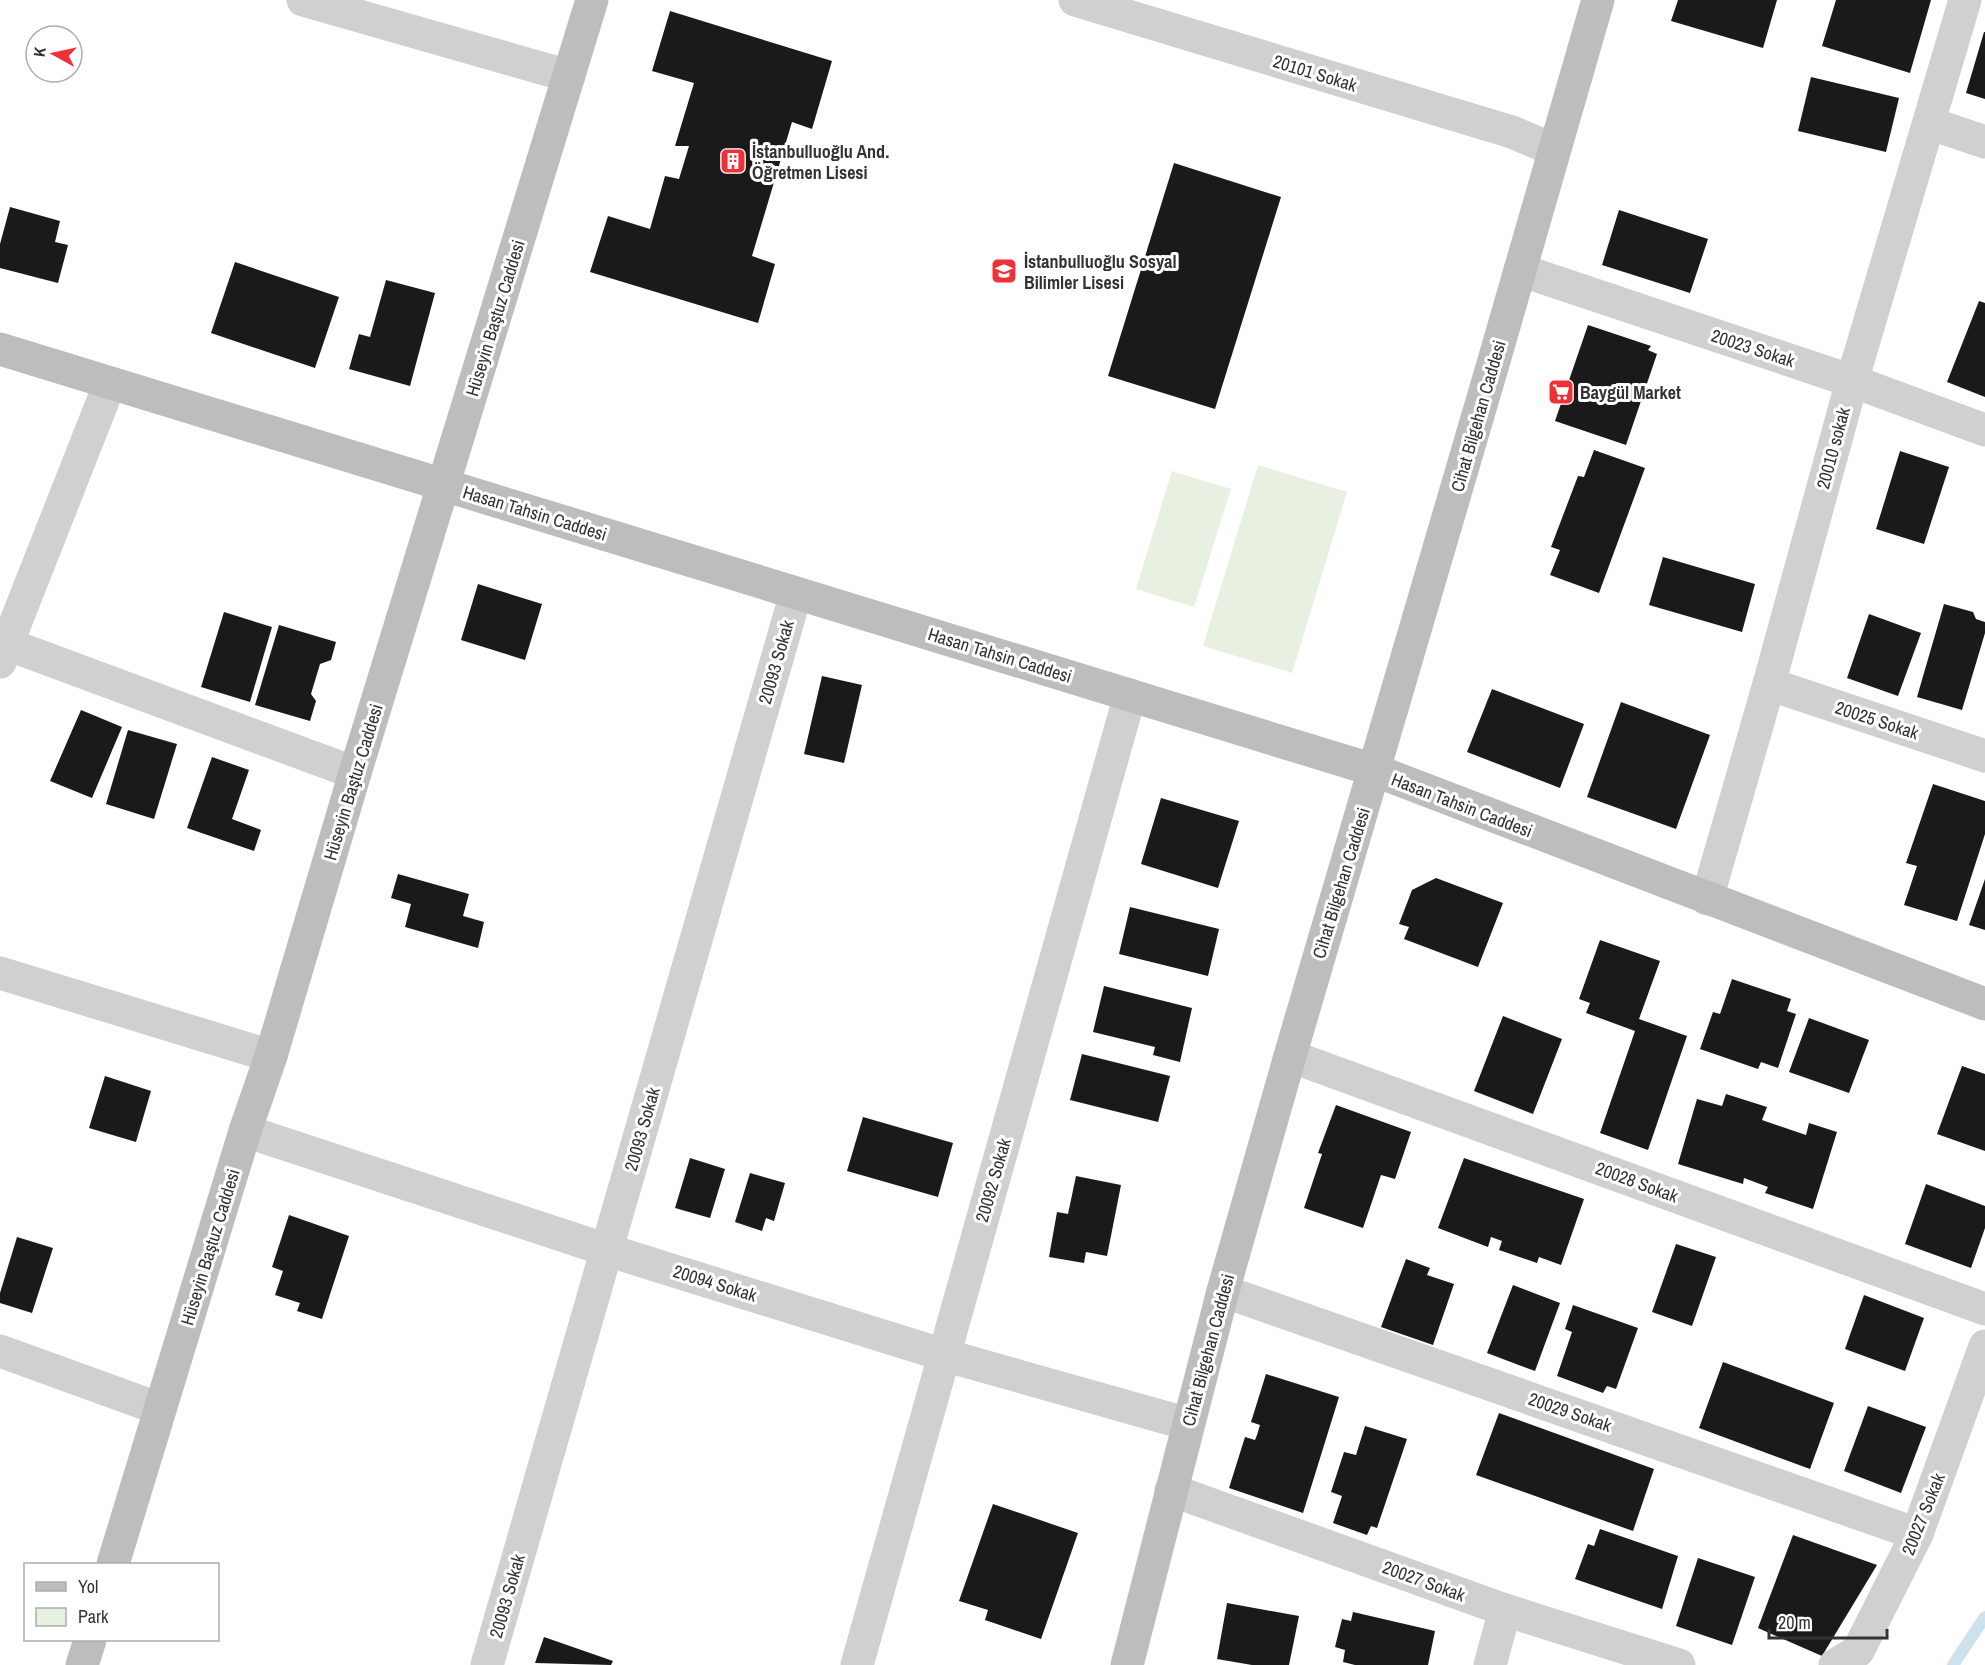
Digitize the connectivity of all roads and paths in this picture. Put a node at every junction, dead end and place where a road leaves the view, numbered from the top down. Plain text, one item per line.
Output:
1 (303, 0) edge
2 (592, 0) edge
3 (1075, 0) edge
4 (1598, 0) edge
5 (1965, 0) edge
6 (569, 76) junction
7 (1929, 123) junction
8 (1985, 142) edge
9 (1554, 150) junction
10 (1520, 270) junction
11 (0, 350) edge
12 (1852, 381) junction
13 (110, 383) junction
14 (1985, 430) edge
15 (443, 485) junction
16 (796, 592) junction
17 (4, 653) edge
18 (1769, 684) junction
19 (1130, 695) junction
20 (1985, 756) edge
21 (1374, 770) junction
22 (355, 773) junction
23 (1707, 899) junction
24 (0, 973) edge
25 (1985, 1004) edge
26 (271, 1056) junction
27 (1290, 1056) junction
28 (245, 1131) junction
29 (607, 1250) junction
30 (1223, 1291) junction
31 (1985, 1309) edge
32 (1985, 1346) edge
33 (0, 1351) edge
34 (944, 1355) junction
35 (160, 1409) junction
36 (1188, 1424) junction
37 (1171, 1490) junction
38 (1917, 1534) junction
39 (113, 1563) edge
40 (1505, 1610) junction
41 (90, 1641) edge
42 (82, 1665) edge
43 (487, 1665) edge
44 (857, 1665) edge
45 (1127, 1665) edge
46 (1490, 1665) edge
47 (1680, 1665) edge
48 (1835, 1665) edge

1 - 6 street
2 - 6 main road, Hüseyin Baştuz Caddesi
3 - 9 street, 20101 Sokak
4 - 9 main road, Cihat Bilgehan Caddesi
5 - 7 street, 20010 sokak
6 - 15 main road, Hüseyin Baştuz Caddesi
7 - 8 street
7 - 12 street, 20010 sokak
9 - 10 main road, Cihat Bilgehan Caddesi
10 - 12 street, 20023 Sokak
10 - 21 main road, Cihat Bilgehan Caddesi
11 - 13 main road, Hasan Tahsin Caddesi
12 - 14 street, 20023 Sokak
12 - 18 street, 20010 sokak
13 - 15 main road, Hasan Tahsin Caddesi
13 - 17 street
15 - 16 main road, Hasan Tahsin Caddesi
15 - 22 main road, Hüseyin Baştuz Caddesi
16 - 19 main road, Hasan Tahsin Caddesi
16 - 29 street, 20093 Sokak
17 - 22 street
18 - 20 street, 20025 Sokak
18 - 23 street, 20010 sokak
19 - 21 main road, Hasan Tahsin Caddesi
19 - 34 street, 20092 Sokak
21 - 23 main road, Hasan Tahsin Caddesi
21 - 27 main road, Cihat Bilgehan Caddesi
22 - 26 main road, Hüseyin Baştuz Caddesi
23 - 25 main road, Hasan Tahsin Caddesi
24 - 26 street
26 - 28 main road, Hüseyin Baştuz Caddesi
27 - 30 main road, Cihat Bilgehan Caddesi
27 - 31 street, 20028 Sokak
28 - 29 street, 20094 Sokak
28 - 35 main road, Hüseyin Baştuz Caddesi
29 - 34 street, 20094 Sokak
29 - 43 street, 20093 Sokak
30 - 36 main road, Cihat Bilgehan Caddesi
30 - 38 street, 20029 Sokak
32 - 38 street, 20027 Sokak
33 - 35 street
34 - 36 street, 20094 Sokak
34 - 44 street, 20092 Sokak
35 - 39 main road, Hüseyin Baştuz Caddesi
36 - 37 main road, Cihat Bilgehan Caddesi
37 - 40 street, 20027 Sokak
37 - 45 main road, Cihat Bilgehan Caddesi
38 - 48 street, 20027 Sokak
40 - 46 street
40 - 47 street, 20027 Sokak
41 - 42 main road

